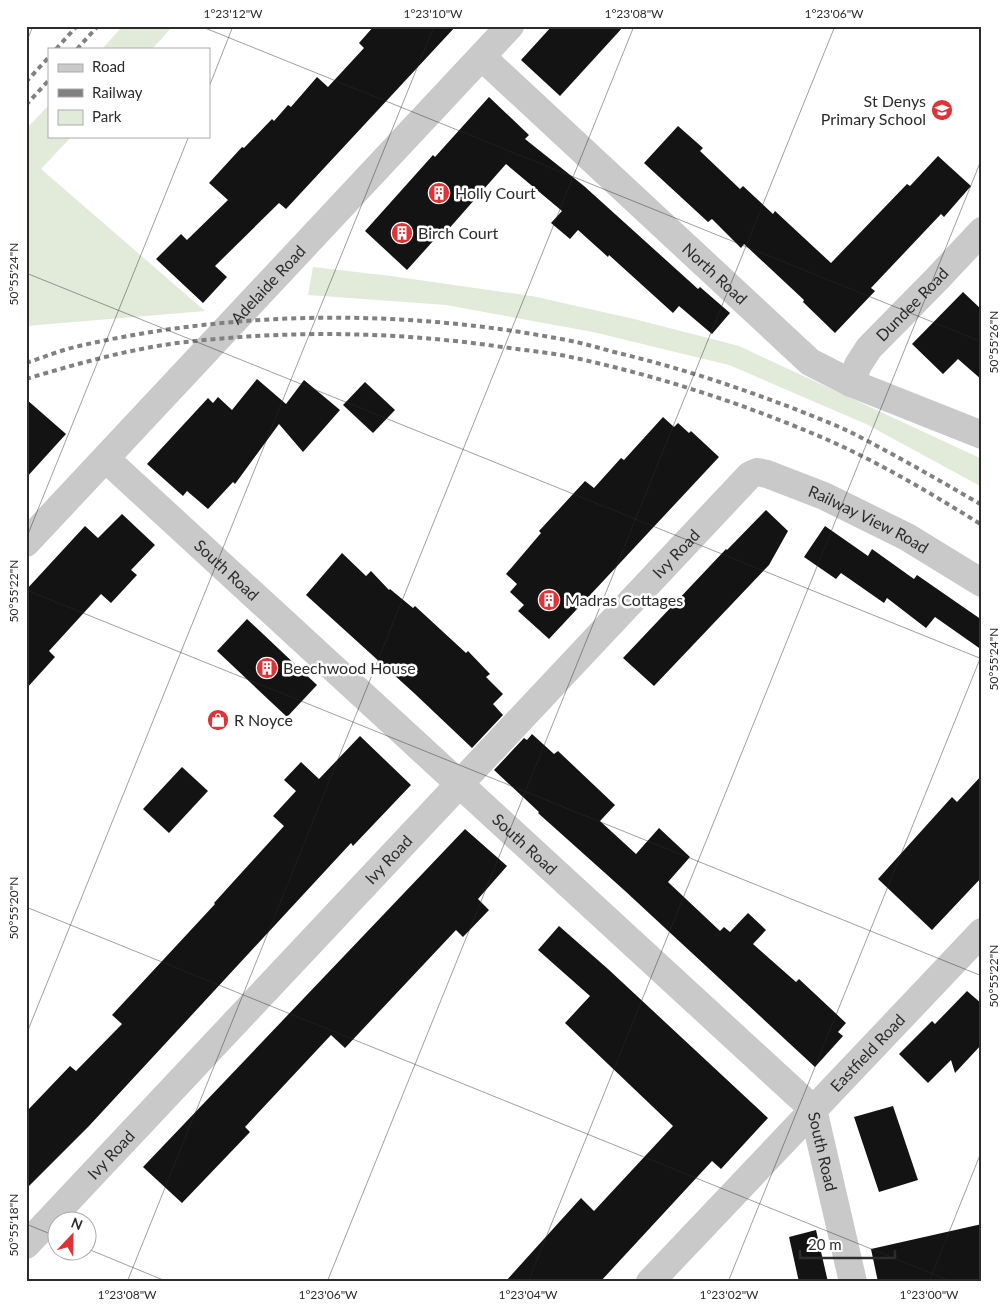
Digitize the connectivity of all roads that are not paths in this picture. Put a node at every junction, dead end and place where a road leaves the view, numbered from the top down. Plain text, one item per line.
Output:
1 (510, 26) edge
2 (482, 57) junction
3 (982, 231) edge
4 (851, 383) junction
5 (982, 435) edge
6 (106, 459) junction
7 (750, 475) joint
8 (26, 543) edge
9 (982, 583) edge
10 (460, 784) junction
11 (982, 932) edge
12 (813, 1109) junction
13 (26, 1245) edge
14 (650, 1282) edge
15 (853, 1282) edge

1 - 2 street, Adelaide Road
2 - 4 street, North Road
2 - 6 street, Adelaide Road
3 - 4 street, Dundee Road
4 - 5 street, North Road
6 - 8 street, Adelaide Road
6 - 10 street, South Road
7 - 9 street, Railway View Road
7 - 10 street, Ivy Road
10 - 12 street, South Road
10 - 13 street, Ivy Road
11 - 12 street, Eastfield Road
12 - 14 street, Eastfield Road
12 - 15 street, South Road

